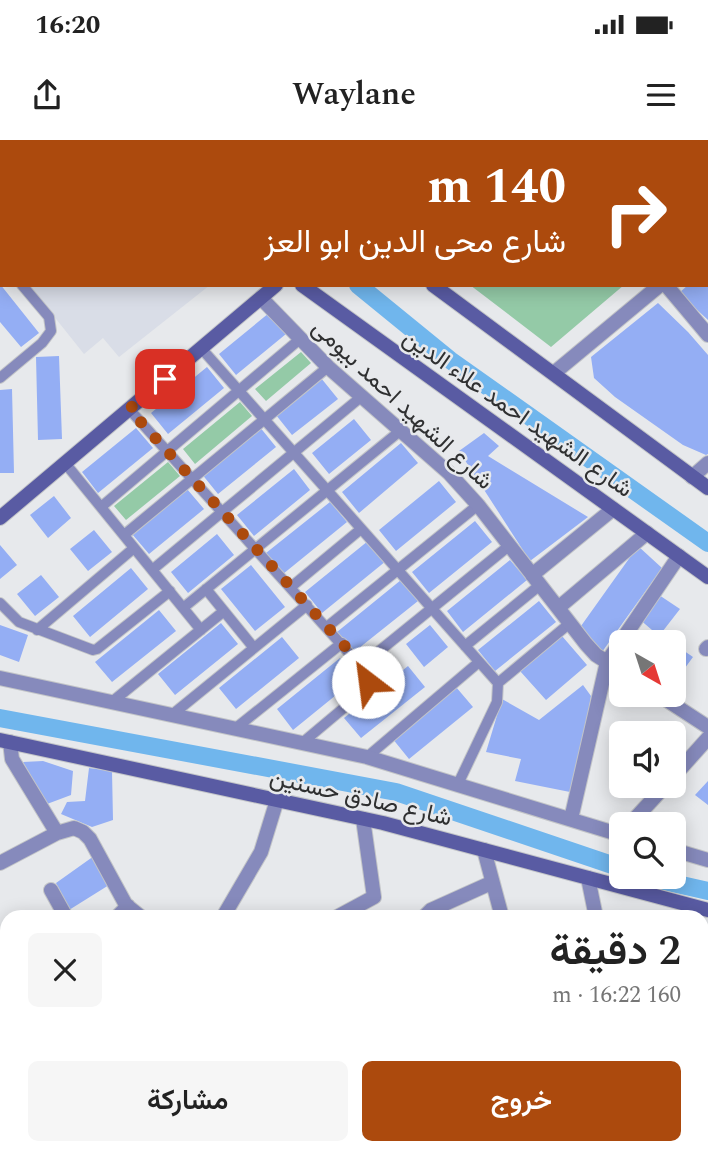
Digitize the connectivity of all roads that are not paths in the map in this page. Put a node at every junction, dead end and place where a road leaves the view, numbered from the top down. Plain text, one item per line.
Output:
1 (24, 287) edge
2 (274, 287) edge
3 (305, 287) edge
4 (436, 287) edge
5 (658, 287) edge
6 (668, 287) edge
7 (261, 298) junction
8 (708, 335) edge
9 (300, 339) junction
10 (201, 348) junction
11 (328, 367) junction
12 (554, 373) junction
13 (0, 378) edge
14 (239, 391) junction
15 (361, 397) junction
16 (129, 409) junction
17 (264, 419) junction
18 (400, 431) junction
19 (168, 451) junction
20 (294, 453) junction
21 (65, 463) junction
22 (708, 463) edge
23 (692, 477) junction
24 (193, 479) junction
25 (708, 488) edge
26 (327, 490) junction
27 (478, 505) junction
28 (101, 507) junction
29 (613, 509) junction
30 (223, 512) junction
31 (0, 518) edge
32 (361, 529) junction
33 (647, 533) junction
34 (124, 535) junction
35 (509, 545) junction
36 (134, 548) junction
37 (256, 548) junction
38 (679, 556) junction
39 (152, 570) junction
40 (398, 570) junction
41 (708, 577) edge
42 (536, 580) junction
43 (291, 587) junction
44 (206, 589) junction
45 (170, 592) junction
46 (0, 603) edge
47 (307, 605) junction
48 (183, 608) junction
49 (432, 608) junction
50 (558, 608) junction
51 (224, 611) junction
52 (570, 623) junction
53 (327, 627) junction
54 (37, 630) junction
55 (201, 630) junction
56 (342, 643) junction
57 (465, 646) junction
58 (254, 648) junction
59 (479, 662) junction
60 (607, 663) junction
61 (362, 665) junction
62 (0, 678) edge
63 (498, 683) junction
64 (113, 701) junction
65 (677, 707) edge
66 (173, 714) junction
67 (708, 727) edge
68 (236, 728) junction
69 (708, 738) edge
70 (5, 741) edge
71 (302, 743) junction
72 (367, 757) junction
73 (6, 762) edge
74 (686, 763) edge
75 (458, 785) junction
76 (654, 798) edge
77 (277, 800) junction
78 (641, 812) edge
79 (363, 819) junction
80 (572, 819) junction
81 (609, 831) edge
82 (57, 833) junction
83 (708, 845) edge
84 (484, 850) junction
85 (702, 859) edge
86 (0, 863) edge
87 (588, 878) junction
88 (491, 883) junction
89 (51, 890) dead end
90 (128, 906) junction
91 (62, 910) edge
92 (124, 910) edge
93 (133, 910) edge
94 (227, 910) edge
95 (350, 910) edge
96 (431, 910) edge
97 (500, 910) edge
98 (595, 910) edge
99 (708, 910) edge

1 - 13 lane
2 - 7 street
3 - 29 street, شارع الشهيد احمد علاء الدين
4 - 12 street, شارع الشهيد احمد علاء الدين
5 - 12 street
6 - 8 street
7 - 9 street, شارع الشهيد احمد بيومى
7 - 10 street
9 - 11 street, شارع الشهيد احمد بيومى
9 - 14 lane
10 - 14 lane
10 - 16 street
11 - 15 street, شارع الشهيد احمد بيومى
11 - 17 lane
12 - 23 street, شارع الشهيد احمد علاء الدين
14 - 17 lane
14 - 19 lane
15 - 18 street, شارع الشهيد احمد بيومى
15 - 20 lane
16 - 19 lane
16 - 21 street
17 - 20 lane
17 - 24 lane
18 - 26 lane
18 - 27 street, شارع الشهيد احمد بيومى
19 - 24 lane
19 - 28 lane
20 - 26 lane
20 - 30 lane
21 - 28 lane
21 - 31 street
22 - 23 street
23 - 25 street, شارع الشهيد احمد علاء الدين
24 - 30 lane
24 - 34 lane
26 - 32 lane
26 - 37 lane
27 - 35 street, شارع الشهيد احمد بيومى
27 - 40 lane
28 - 34 lane
29 - 33 street, شارع الشهيد احمد علاء الدين
29 - 42 street
30 - 37 lane
30 - 39 lane
32 - 40 lane
32 - 43 lane
33 - 38 street, شارع الشهيد احمد علاء الدين
33 - 50 street
34 - 36 lane
35 - 42 street, شارع الشهيد احمد بيومى
35 - 49 lane
36 - 39 lane
36 - 54 lane
37 - 43 lane
37 - 44 lane
38 - 41 street, شارع الشهيد احمد علاء الدين
38 - 60 street
39 - 45 lane
40 - 49 lane
40 - 53 lane
42 - 50 street, شارع الشهيد احمد بيومى
42 - 57 lane
43 - 47 lane
44 - 48 lane
44 - 51 lane
45 - 48 lane
45 - 54 lane
46 - 54 lane
47 - 53 lane
47 - 58 lane
48 - 55 lane
49 - 57 lane
49 - 61 lane
50 - 52 street, شارع الشهيد احمد بيومى
51 - 55 lane
51 - 58 lane
52 - 60 street, شارع الشهيد احمد بيومى
52 - 63 lane
53 - 56 lane
55 - 64 lane
56 - 61 lane
56 - 68 lane
57 - 59 lane
58 - 66 lane
59 - 63 lane
59 - 72 lane
60 - 80 street
61 - 71 lane
62 - 64 street, شارع صادق حسنين
63 - 75 lane
64 - 66 street, شارع صادق حسنين
65 - 67 street
66 - 68 street, شارع صادق حسنين
68 - 71 street, شارع صادق حسنين
69 - 74 street
70 - 73 street
70 - 77 street, شارع صادق حسنين
71 - 72 street, شارع صادق حسنين
72 - 75 street, شارع صادق حسنين
73 - 82 street
75 - 80 street, شارع صادق حسنين
76 - 78 street
77 - 79 street, شارع صادق حسنين
77 - 94 street
79 - 84 street, شارع صادق حسنين
79 - 95 street
80 - 81 street, شارع صادق حسنين
82 - 86 street
82 - 90 street
83 - 85 street
84 - 87 street, شارع صادق حسنين
84 - 88 street
87 - 98 street
87 - 99 street, شارع صادق حسنين
88 - 96 street
88 - 97 street
89 - 91 street
90 - 92 street
90 - 93 street

